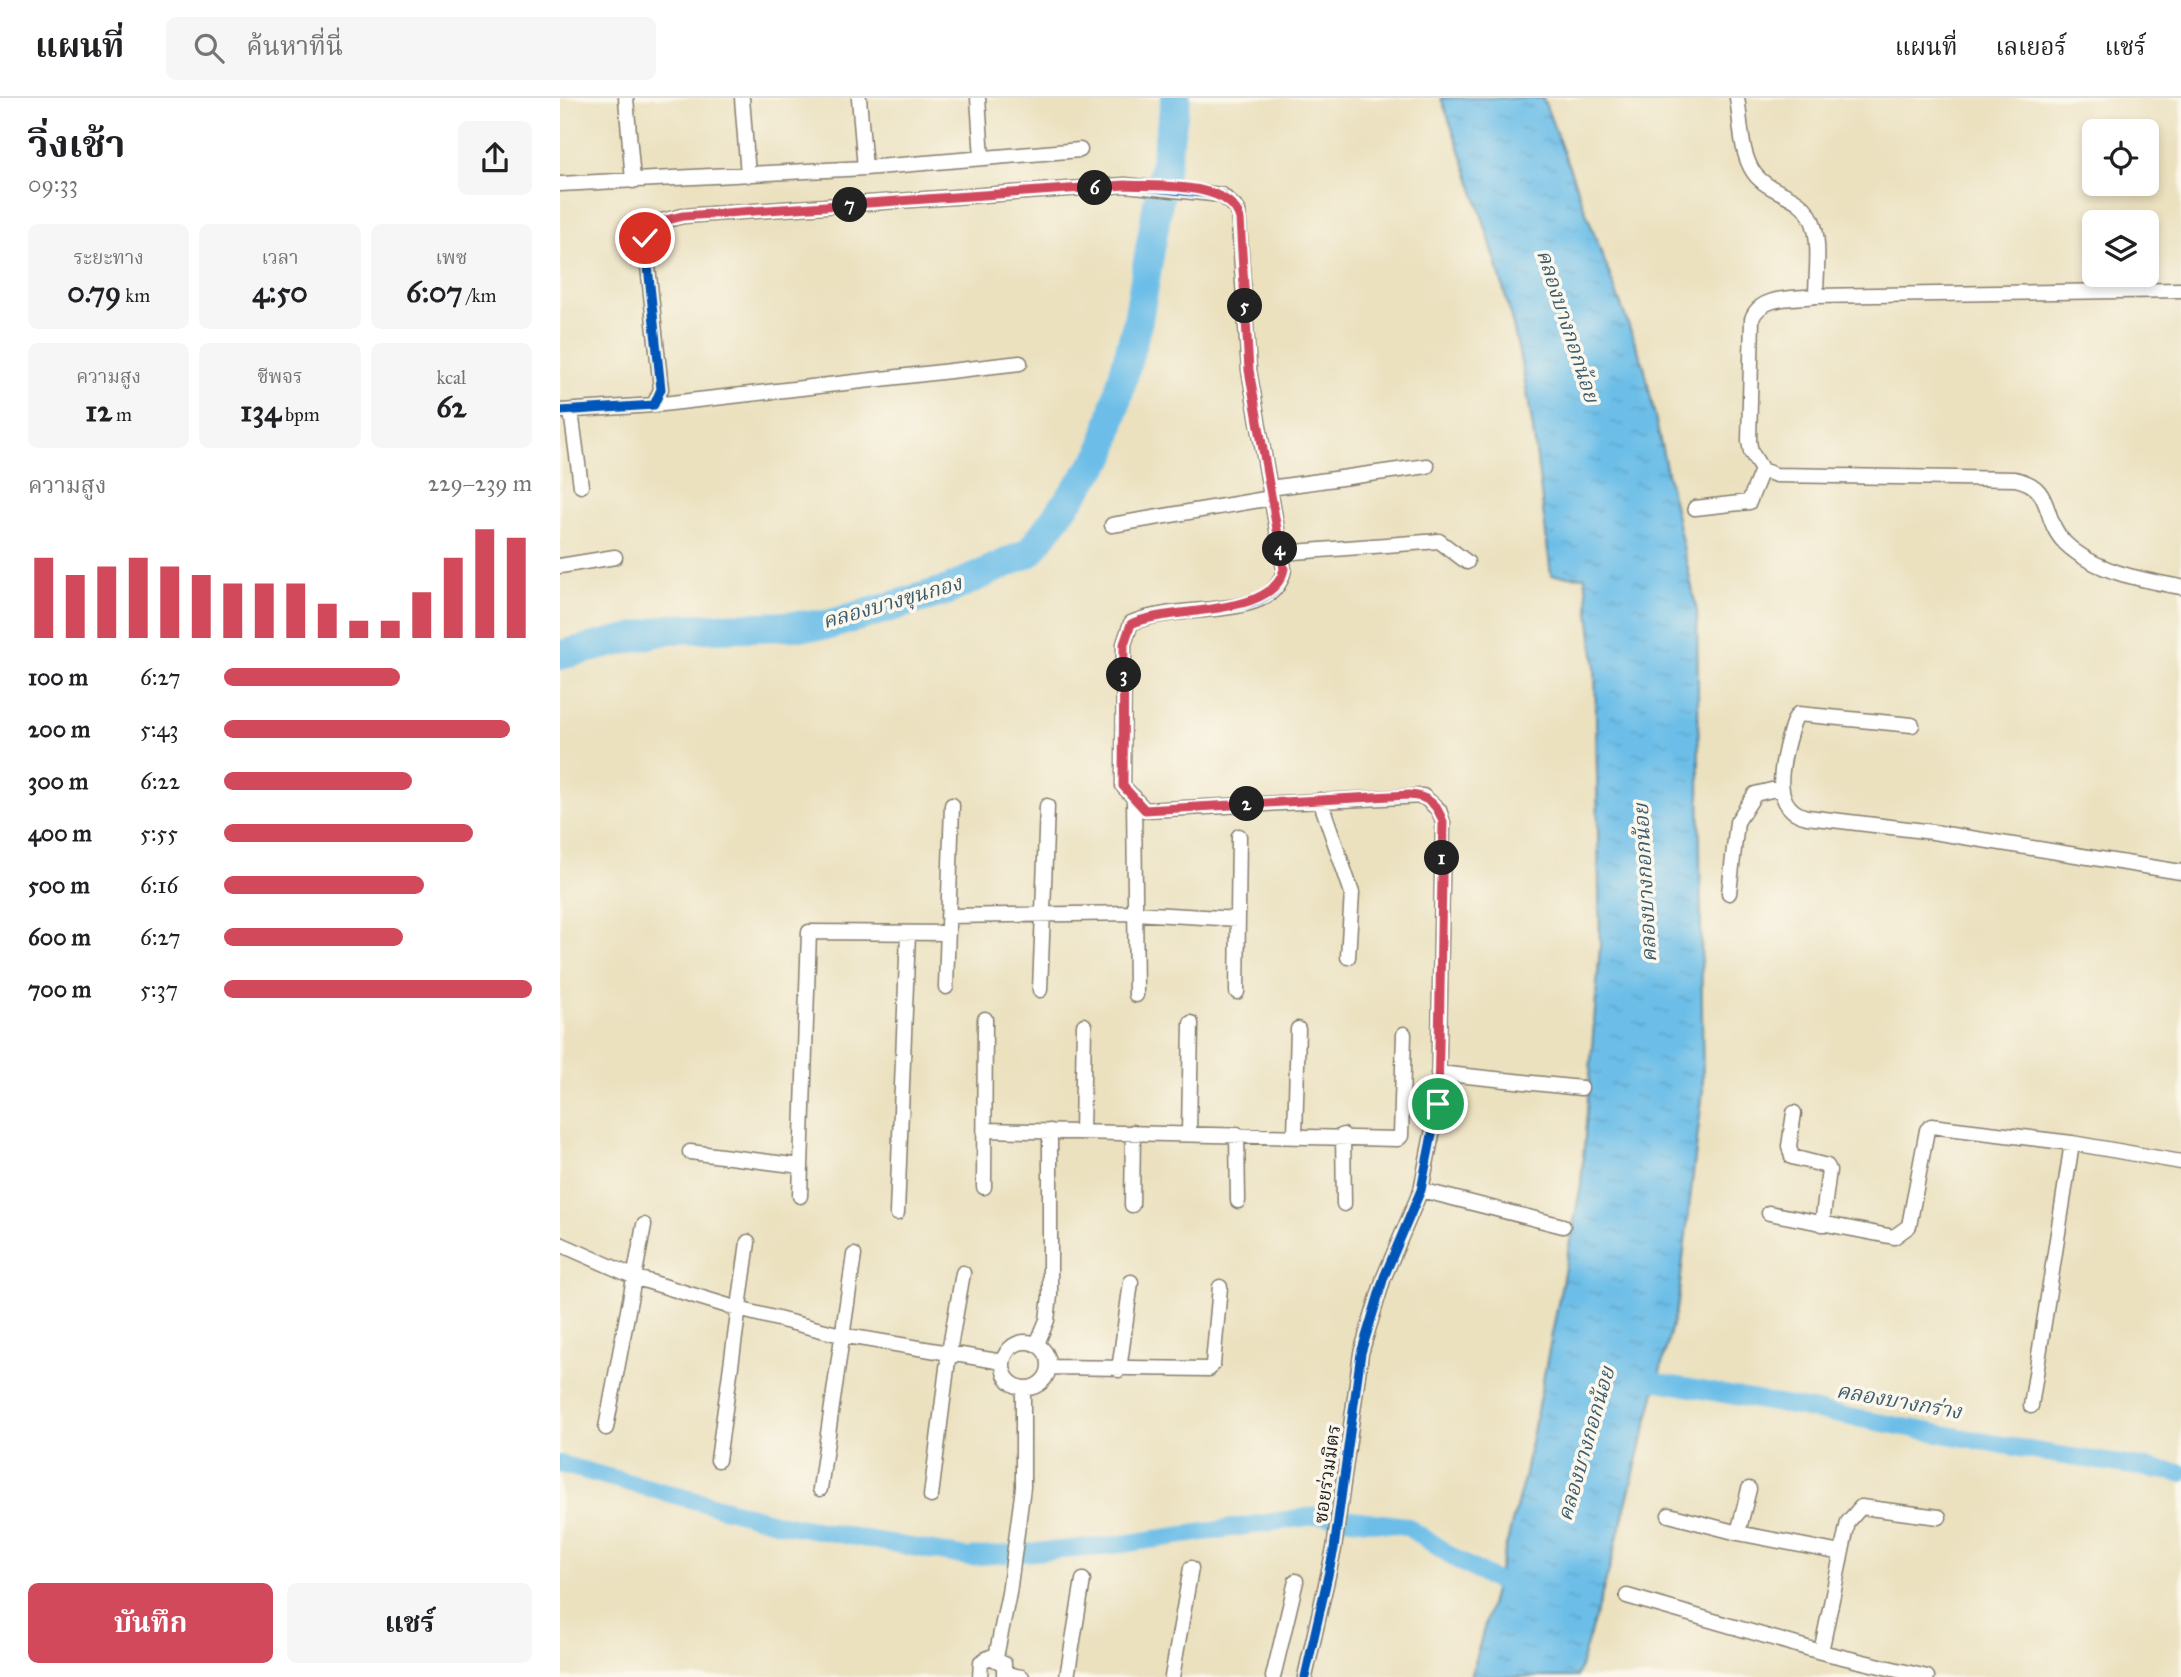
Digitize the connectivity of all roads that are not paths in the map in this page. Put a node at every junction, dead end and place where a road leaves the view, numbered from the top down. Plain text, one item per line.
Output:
1 (626, 98) edge
2 (742, 98) edge
3 (859, 98) edge
4 (978, 98) edge
5 (1737, 98) edge
6 (1080, 150) dead end
7 (982, 158) junction
8 (865, 168) junction
9 (748, 175) junction
10 (627, 182) junction
11 (560, 184) edge
12 (2181, 289) edge
13 (1816, 296) junction
14 (1020, 363) dead end
15 (652, 405) junction
16 (566, 411) edge
17 (1427, 466) dead end
18 (1762, 470) junction
19 (581, 486) dead end
20 (1271, 493) junction
21 (1695, 508) dead end
22 (1112, 525) dead end
23 (1281, 552) junction
24 (615, 557) dead end
25 (1467, 562) dead end
26 (560, 566) edge
27 (2181, 587) edge
28 (1912, 725) dead end
29 (1780, 788) junction
30 (1134, 797) junction
31 (1320, 800) junction
32 (952, 805) dead end
33 (1047, 806) dead end
34 (1239, 836) dead end
35 (2181, 872) edge
36 (1729, 893) dead end
37 (1043, 912) junction
38 (1134, 913) junction
39 (948, 916) junction
40 (1238, 919) junction
41 (908, 933) junction
42 (948, 933) junction
43 (1348, 957) dead end
44 (946, 987) dead end
45 (1040, 990) dead end
46 (1237, 992) dead end
47 (1136, 995) dead end
48 (985, 1019) dead end
49 (1191, 1023) dead end
50 (1084, 1025) dead end
51 (1298, 1029) dead end
52 (1404, 1034) dead end
53 (1438, 1073) junction
54 (1581, 1088) dead end
55 (1794, 1113) dead end
56 (985, 1130) junction
57 (1051, 1131) junction
58 (1082, 1132) junction
59 (1133, 1132) junction
60 (1188, 1133) junction
61 (1237, 1134) junction
62 (1295, 1135) junction
63 (1343, 1135) junction
64 (2072, 1143) junction
65 (691, 1152) dead end
66 (2181, 1162) edge
67 (801, 1166) junction
68 (984, 1187) dead end
69 (1421, 1190) junction
70 (800, 1196) dead end
71 (1238, 1201) dead end
72 (1344, 1204) dead end
73 (1132, 1205) dead end
74 (897, 1213) dead end
75 (1769, 1213) dead end
76 (1822, 1224) junction
77 (644, 1225) dead end
78 (1563, 1226) dead end
79 (748, 1242) dead end
80 (560, 1244) edge
81 (854, 1255) dead end
82 (963, 1273) dead end
83 (636, 1278) junction
84 (1131, 1282) dead end
85 (1220, 1287) dead end
86 (738, 1308) junction
87 (841, 1335) junction
88 (1037, 1345) junction
89 (949, 1352) junction
90 (1003, 1362) junction
91 (1049, 1367) junction
92 (1119, 1370) junction
93 (1023, 1388) junction
94 (2031, 1406) dead end
95 (606, 1427) dead end
96 (718, 1460) dead end
97 (820, 1489) dead end
98 (1749, 1489) dead end
99 (931, 1496) dead end
100 (1669, 1515) dead end
101 (1939, 1517) dead end
102 (1738, 1533) junction
103 (1841, 1553) junction
104 (1191, 1568) dead end
105 (1083, 1580) dead end
106 (1296, 1581) dead end
107 (1627, 1596) dead end
108 (1821, 1652) junction
109 (996, 1657) junction
110 (1005, 1676) edge
111 (980, 1677) edge
112 (1022, 1677) edge
113 (1067, 1677) edge
114 (1172, 1677) edge
115 (1273, 1677) edge
116 (1305, 1677) edge
117 (1927, 1677) edge

1 - 10 street
2 - 9 street
3 - 8 street
4 - 7 street
5 - 13 street
6 - 7 street
7 - 8 street
8 - 9 street
9 - 10 street
10 - 11 street
12 - 13 street
13 - 18 street
14 - 15 street
15 - 16 street
15 - 20 street
16 - 19 street
17 - 20 street
18 - 21 street
18 - 27 street
20 - 22 street
20 - 23 street
23 - 25 street
23 - 30 street
24 - 26 street
28 - 29 street
29 - 35 street
29 - 36 street
30 - 31 street, ซอยร่วมมิตร
30 - 38 street
31 - 43 street
31 - 53 street, ซอยร่วมมิตร
32 - 39 street
33 - 37 street
34 - 40 street
37 - 38 street
37 - 39 street
37 - 45 street
38 - 40 street
38 - 47 street
39 - 42 street
40 - 46 street
41 - 42 street
41 - 67 street
41 - 74 street
42 - 44 street
48 - 56 street
49 - 60 street
50 - 58 street
51 - 62 street
52 - 63 street
53 - 54 street
53 - 69 street, ซอยร่วมมิตร
55 - 76 street
56 - 57 street
56 - 68 street
57 - 58 street
57 - 88 street
58 - 59 street
59 - 60 street
59 - 73 street
60 - 61 street
61 - 62 street
61 - 71 street
62 - 63 street
63 - 72 street
64 - 66 street
64 - 76 street
64 - 94 street
65 - 67 street
67 - 70 street
69 - 78 street
69 - 116 street, ซอยร่วมมิตร
75 - 76 street
77 - 83 street
79 - 86 street
80 - 83 street
81 - 87 street
82 - 89 street
83 - 86 street
83 - 95 street
84 - 92 street
85 - 92 street
86 - 87 street
86 - 96 street
87 - 89 street
87 - 97 street
88 - 90 street
88 - 91 street
89 - 90 street
89 - 99 street
90 - 93 street
91 - 92 street
91 - 93 street
93 - 109 street
98 - 102 street
100 - 102 street
101 - 103 street
102 - 103 street
103 - 108 street
104 - 114 street
105 - 113 street
106 - 115 street
107 - 108 street
108 - 117 street
109 - 110 street
109 - 111 street
110 - 112 street

